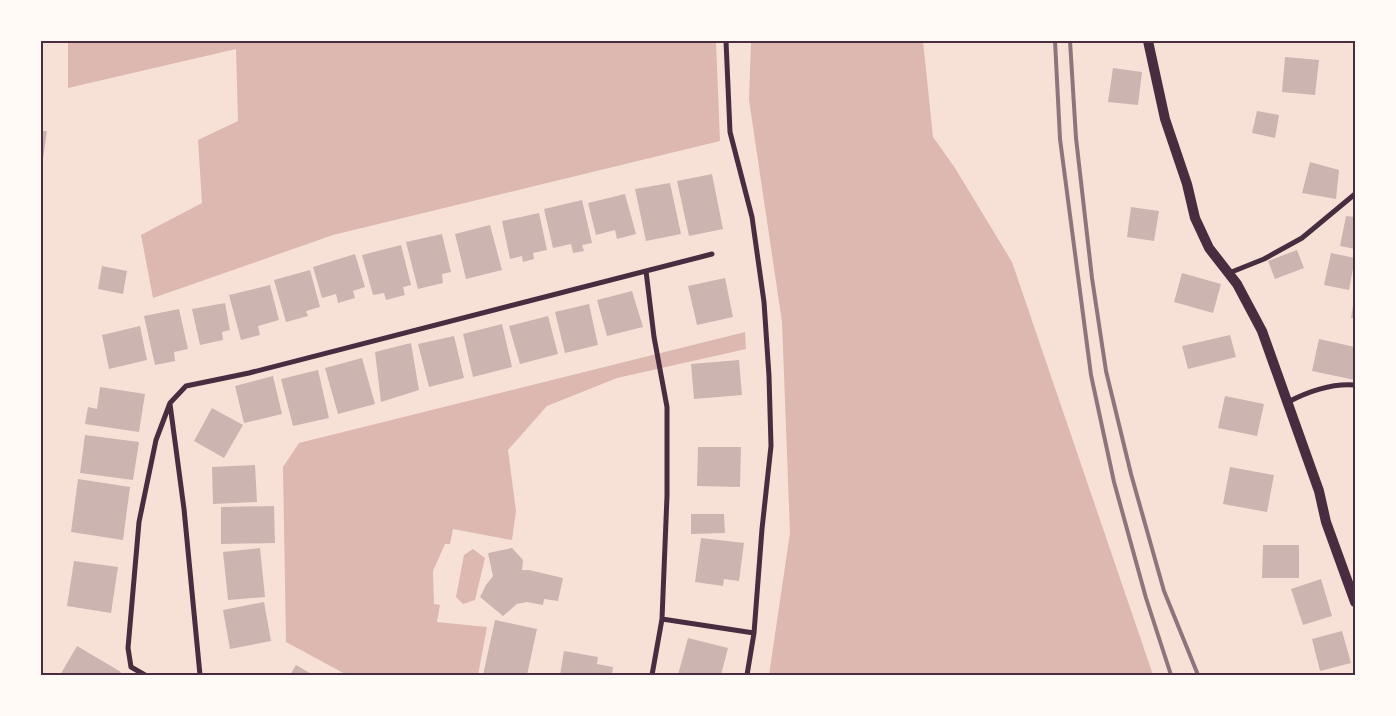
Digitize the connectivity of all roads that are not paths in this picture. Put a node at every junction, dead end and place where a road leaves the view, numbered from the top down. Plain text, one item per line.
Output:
1 (726, 41) edge
2 (1148, 41) edge
3 (1355, 194) edge
4 (712, 254) dead end
5 (646, 271) junction
6 (1229, 273) junction
7 (1355, 386) edge
8 (1288, 402) junction
9 (170, 403) junction
10 (1355, 602) edge
11 (662, 619) junction
12 (754, 633) junction
13 (145, 675) edge
14 (200, 675) edge
15 (652, 675) edge
16 (747, 675) edge

1 - 12 street
2 - 6 main road
3 - 6 street
4 - 5 street
5 - 9 street
5 - 11 street
6 - 8 main road
7 - 8 street
8 - 10 main road
9 - 13 street
9 - 14 street
11 - 12 street
11 - 15 street
12 - 16 street

